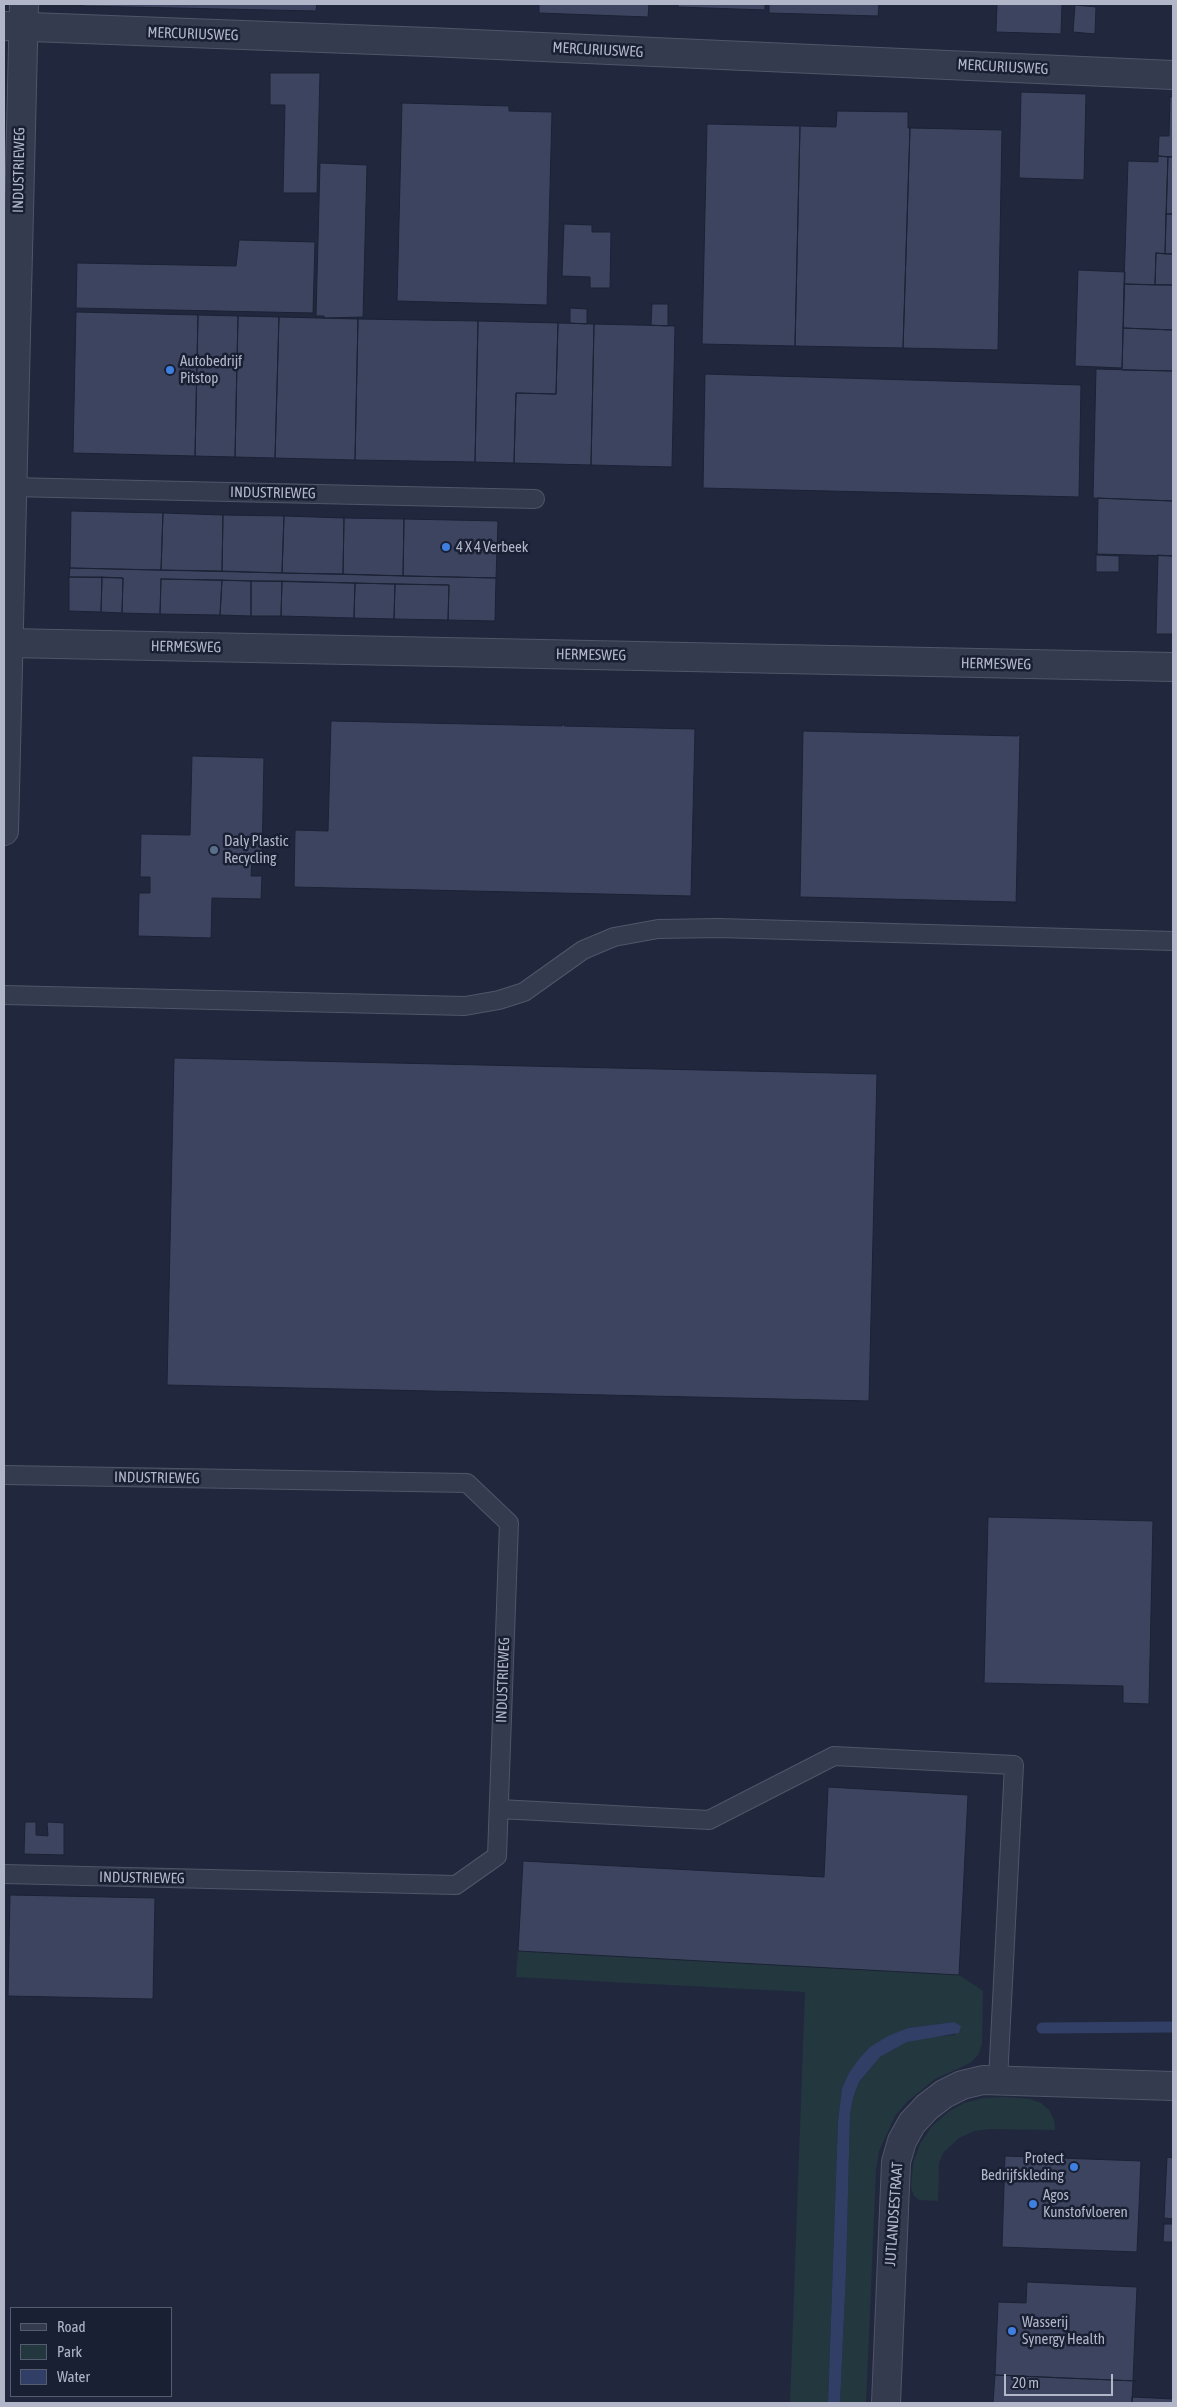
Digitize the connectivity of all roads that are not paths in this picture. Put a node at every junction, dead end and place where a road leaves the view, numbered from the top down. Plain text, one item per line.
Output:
1 (17, 19) edge
2 (1173, 75) edge
3 (11, 487) junction
4 (535, 499) dead end
5 (8, 643) junction
6 (1173, 667) edge
7 (4, 831) edge
8 (1173, 942) edge
9 (4, 995) edge
10 (4, 1475) edge
11 (499, 1809) junction
12 (4, 1874) edge
13 (998, 2080) junction
14 (1173, 2086) edge
15 (886, 2403) edge

1 - 2 street, MERCURIUSWEG
1 - 3 street, INDUSTRIEWEG
3 - 4 lane, INDUSTRIEWEG
3 - 5 street, INDUSTRIEWEG
5 - 6 street, HERMESWEG
5 - 7 street, INDUSTRIEWEG
8 - 9 lane
10 - 11 lane, INDUSTRIEWEG
11 - 12 lane, INDUSTRIEWEG
11 - 13 lane
13 - 14 street, JUTLANDSESTRAAT
13 - 15 street, JUTLANDSESTRAAT

